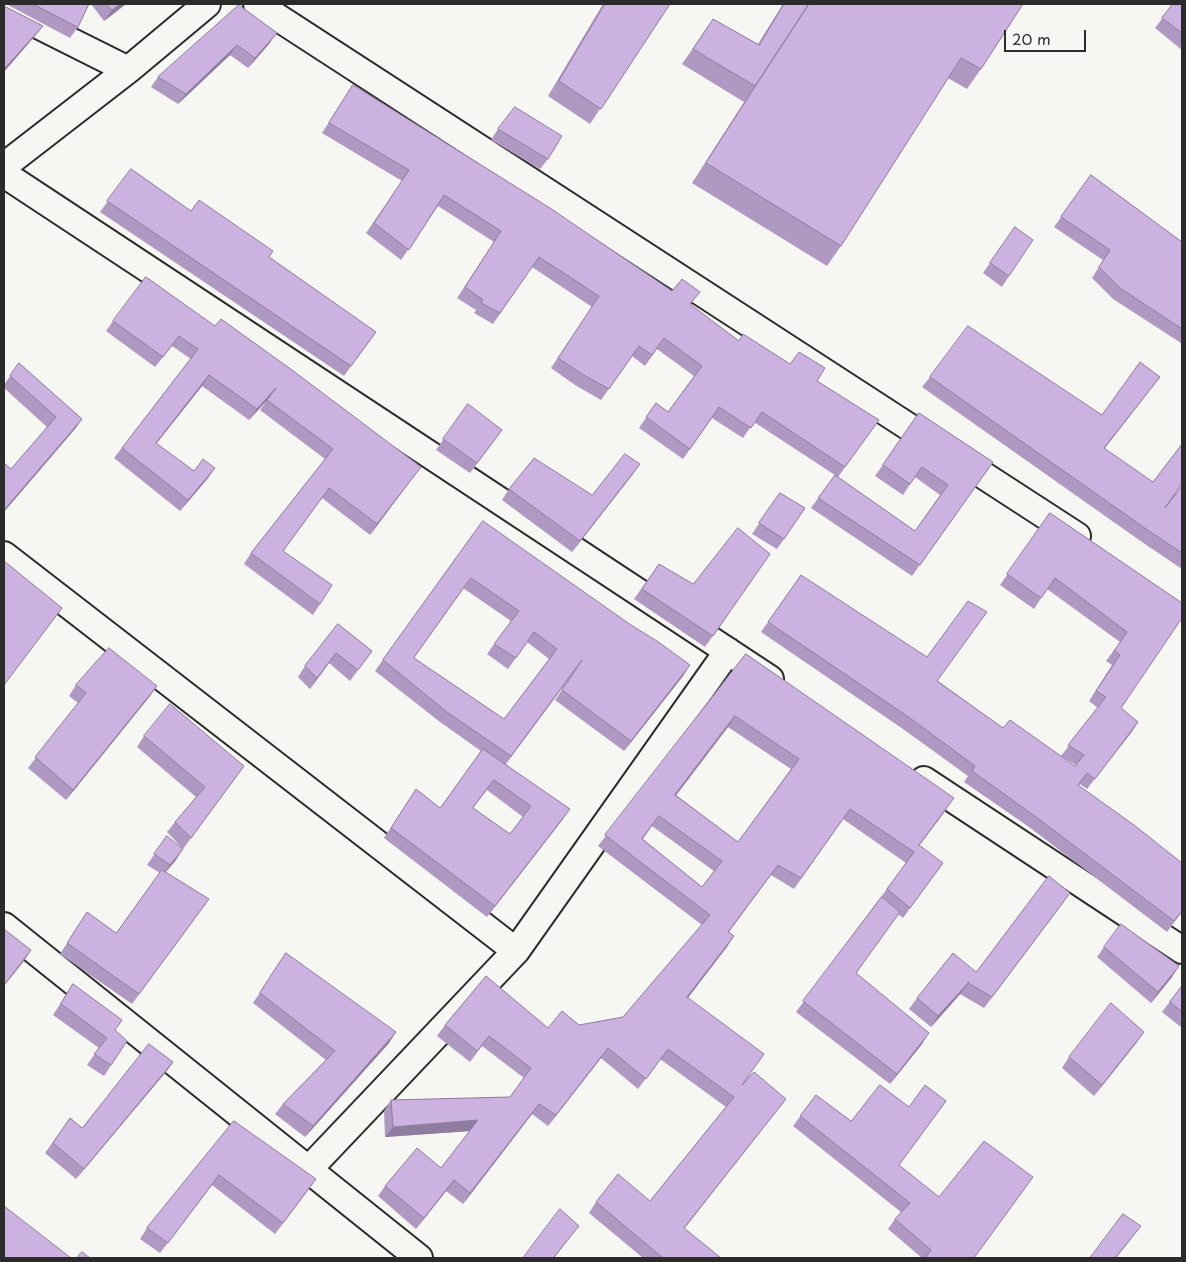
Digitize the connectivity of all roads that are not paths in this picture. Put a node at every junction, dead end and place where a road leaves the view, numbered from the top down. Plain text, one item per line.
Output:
1 (207, 4) edge
2 (257, 4) edge
3 (4, 8) edge
4 (128, 70) junction
5 (4, 166) edge
6 (4, 174) edge
7 (1099, 550) edge
8 (4, 555) edge
9 (728, 651) junction
10 (786, 689) edge
11 (902, 765) edge
12 (4, 926) edge
13 (1182, 950) edge
14 (516, 951) junction
15 (308, 1170) junction
16 (419, 1258) edge

1 - 4 street
2 - 7 street
3 - 4 street
4 - 5 street
6 - 9 street
8 - 14 street
9 - 10 street
9 - 14 street
11 - 13 street
12 - 15 street
14 - 15 street
15 - 16 street

